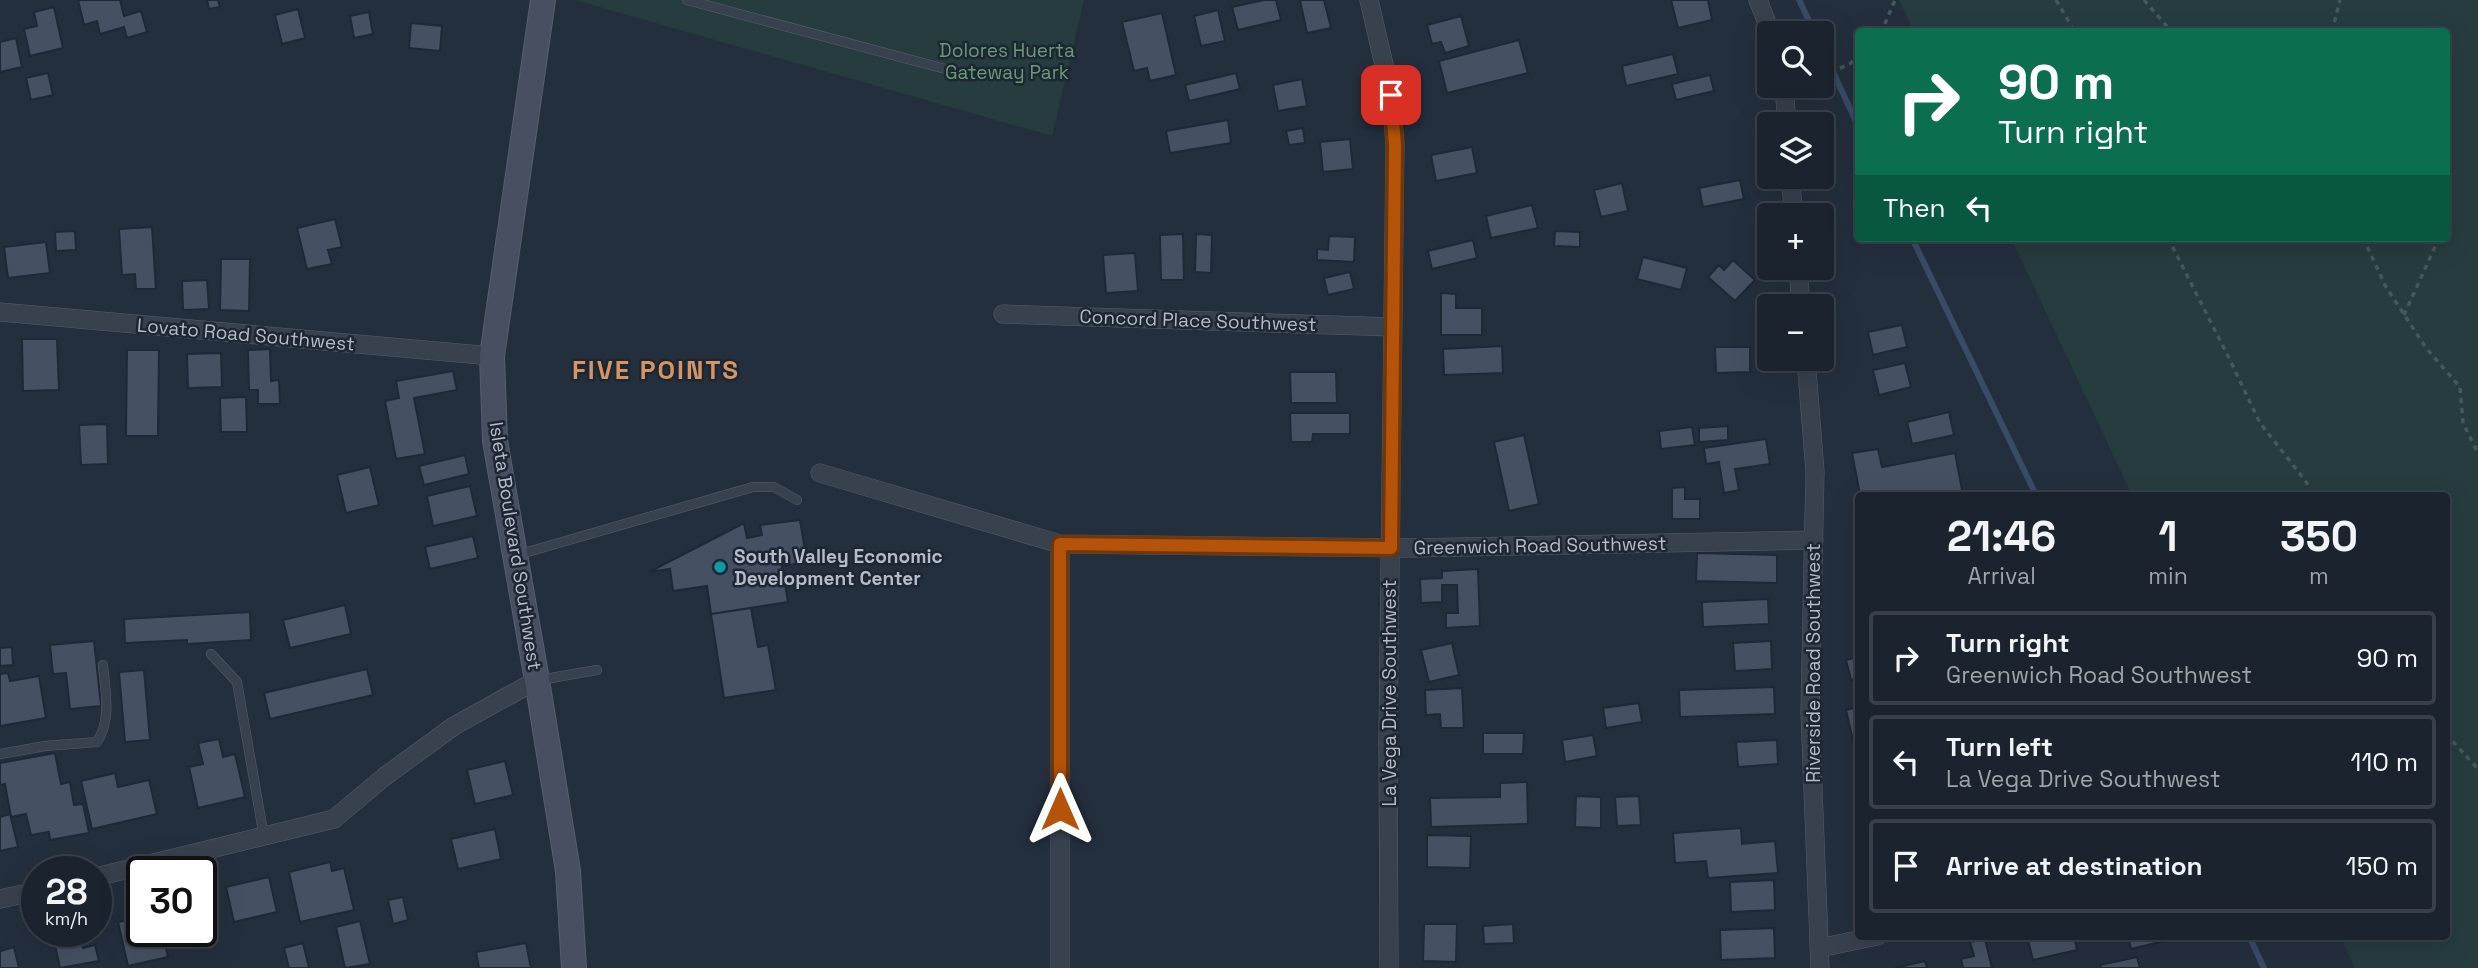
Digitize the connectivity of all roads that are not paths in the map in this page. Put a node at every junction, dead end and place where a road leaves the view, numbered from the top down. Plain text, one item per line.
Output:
1 (543, 0) edge
2 (687, 0) edge
3 (1369, 0) edge
4 (1758, 0) edge
5 (1766, 21) edge
6 (949, 70) dead end
7 (0, 312) edge
8 (1003, 314) dead end
9 (1393, 327) junction
10 (492, 356) junction
11 (1807, 371) edge
12 (820, 473) dead end
13 (797, 500) dead end
14 (1814, 540) junction
15 (1060, 544) junction
16 (1391, 548) junction
17 (515, 556) junction
18 (211, 654) dead end
19 (103, 665) dead end
20 (597, 670) dead end
21 (537, 680) junction
22 (0, 754) edge
23 (264, 836) junction
24 (112, 873) edge
25 (21, 894) edge
26 (0, 899) edge
27 (1858, 940) edge
28 (1819, 948) junction
29 (574, 968) edge
30 (1060, 968) edge
31 (1389, 968) edge
32 (1820, 968) edge

1 - 10 main road, Isleta Boulevard Southwest
2 - 6 lane
3 - 9 street, La Vega Drive Southwest
4 - 5 street
7 - 10 street, Lovato Road Southwest
8 - 9 street, Concord Place Southwest
9 - 16 street, La Vega Drive Southwest
10 - 17 main road, Isleta Boulevard Southwest
11 - 14 street, Riverside Road Southwest
12 - 15 street
13 - 17 lane
14 - 16 street, Greenwich Road Southwest
14 - 28 street, Riverside Road Southwest
15 - 16 street, Greenwich Road Southwest
15 - 30 street
16 - 31 street, La Vega Drive Southwest
17 - 21 main road, Isleta Boulevard Southwest
18 - 23 lane
19 - 22 lane
20 - 21 lane
21 - 23 street
21 - 29 main road, Isleta Boulevard Southwest
23 - 24 street
25 - 26 street
27 - 28 street
28 - 32 street, Riverside Road Southwest

